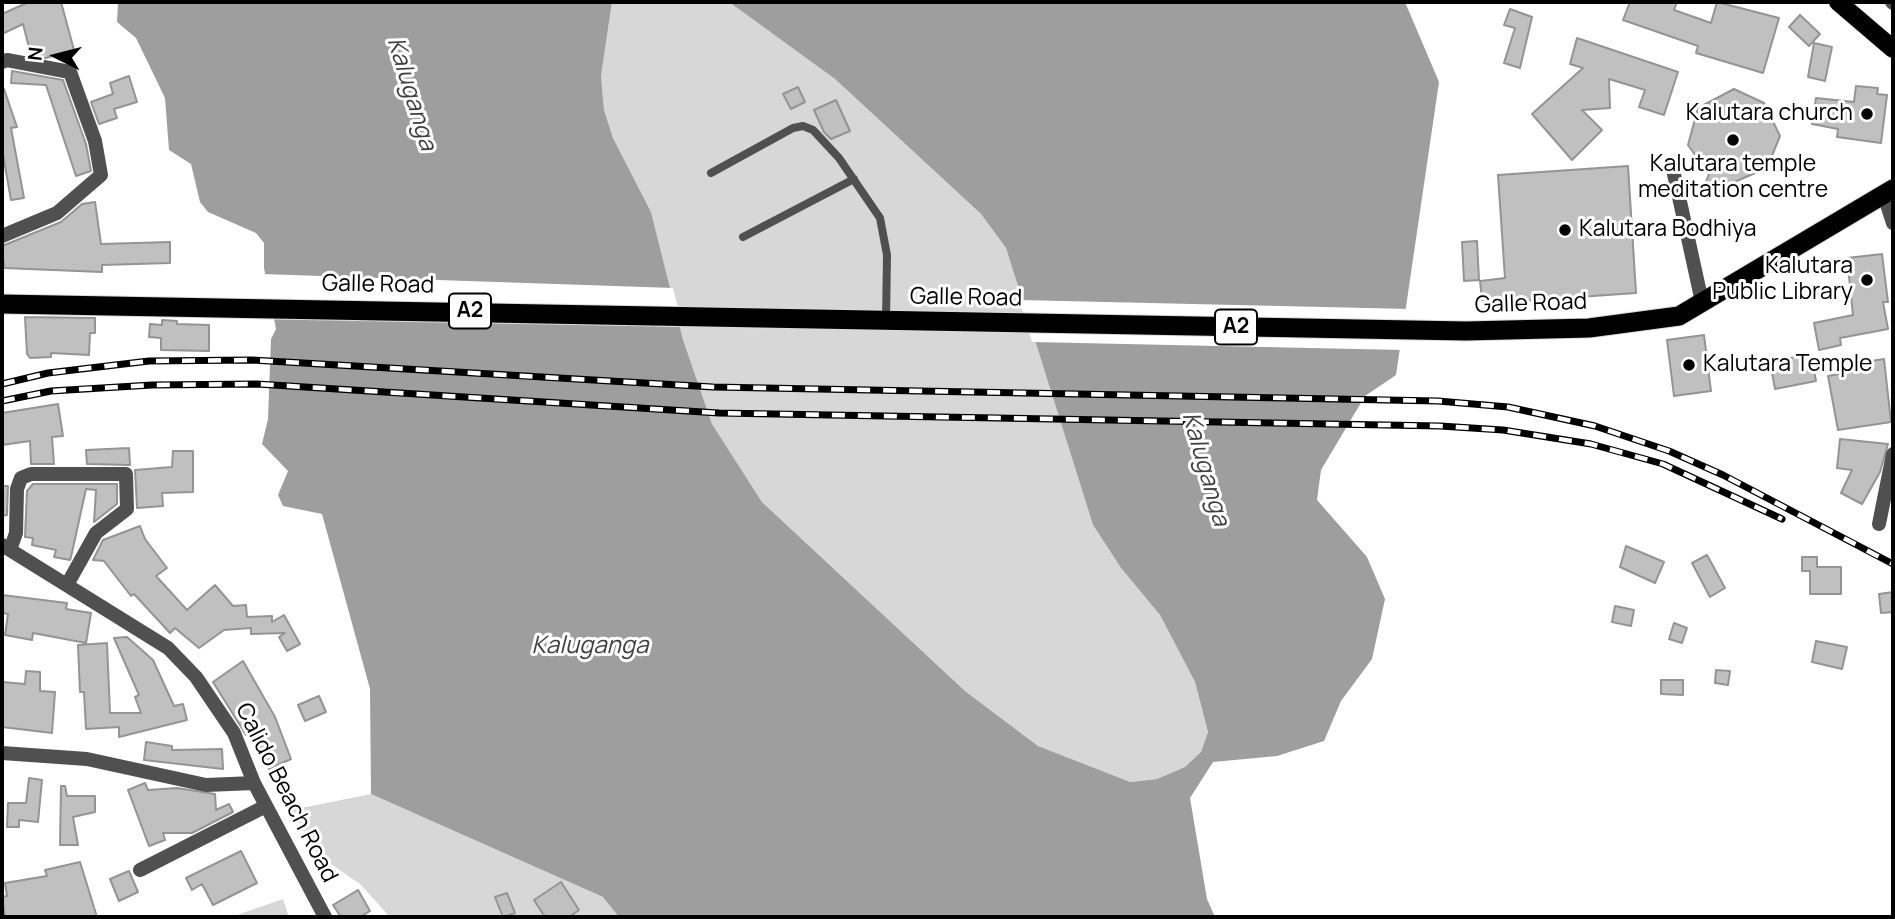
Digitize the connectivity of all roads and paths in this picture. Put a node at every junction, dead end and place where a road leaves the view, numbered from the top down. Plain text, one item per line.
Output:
1 (1838, 2) edge
2 (1893, 49) edge
3 (2, 62) edge
4 (1672, 165) dead end
5 (711, 173) dead end
6 (854, 179) junction
7 (1889, 192) edge
8 (1893, 223) edge
9 (2, 236) edge
10 (743, 237) dead end
11 (1702, 302) junction
12 (2, 304) edge
13 (886, 320) junction
14 (1893, 454) edge
15 (1879, 524) dead end
16 (6, 548) edge
17 (68, 583) junction
18 (2, 753) edge
19 (254, 783) junction
20 (266, 806) junction
21 (140, 870) dead end
22 (325, 917) edge

1 - 2 main road
3 - 9 street
4 - 11 street
5 - 6 lane
6 - 10 lane
6 - 13 lane
7 - 8 street
7 - 11 highway, Galle Road / A2
11 - 13 highway, Galle Road / A2
12 - 13 highway, Galle Road / A2
14 - 15 street
16 - 17 street, Calido Beach Road
16 - 17 street
17 - 19 street, Calido Beach Road
18 - 19 street
19 - 20 street, Calido Beach Road
20 - 21 street
20 - 22 street, Calido Beach Road

